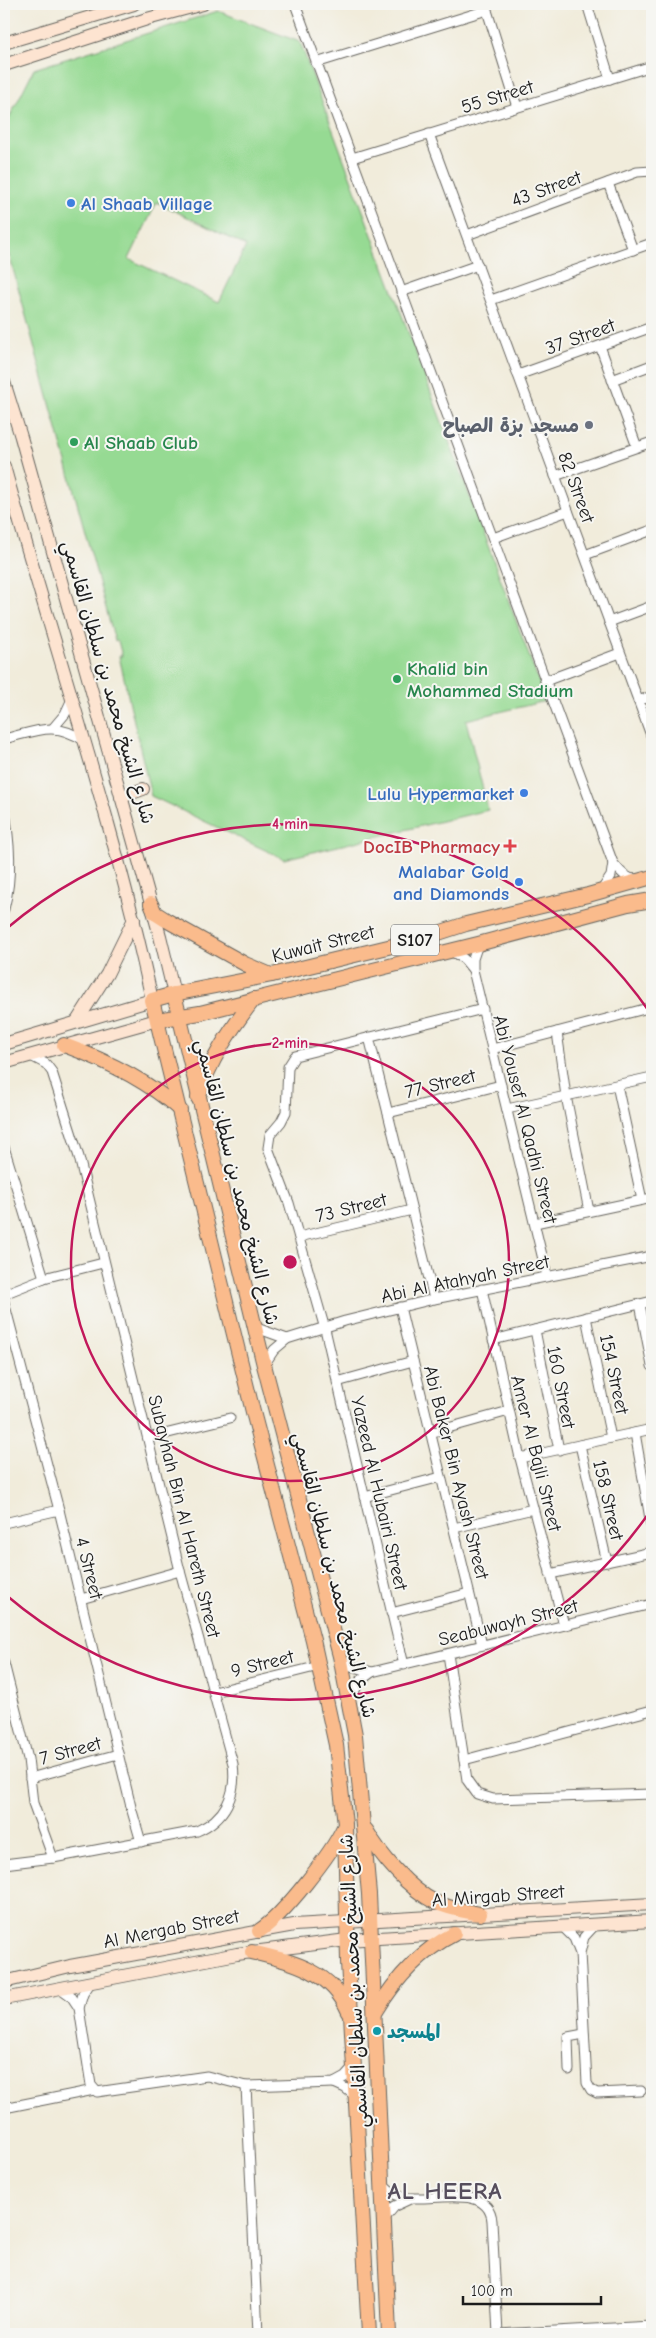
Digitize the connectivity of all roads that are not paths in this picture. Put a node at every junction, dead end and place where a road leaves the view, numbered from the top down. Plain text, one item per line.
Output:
1 (134, 4) edge
2 (204, 4) edge
3 (295, 4) edge
4 (587, 4) edge
5 (486, 7) edge
6 (4, 43) edge
7 (316, 63) junction
8 (4, 65) edge
9 (652, 66) edge
10 (610, 79) junction
11 (517, 107) junction
12 (429, 134) junction
13 (352, 158) junction
14 (652, 165) edge
15 (637, 172) junction
16 (652, 172) edge
17 (608, 183) junction
18 (466, 235) junction
19 (652, 243) edge
20 (633, 250) junction
21 (478, 265) junction
22 (401, 292) junction
23 (491, 300) junction
24 (652, 326) edge
25 (600, 346) junction
26 (652, 365) edge
27 (518, 375) junction
28 (612, 380) junction
29 (4, 382) edge
30 (652, 442) edge
31 (637, 448) junction
32 (4, 466) edge
33 (555, 476) junction
34 (568, 511) junction
35 (652, 530) edge
36 (493, 538) junction
37 (585, 555) junction
38 (652, 606) edge
39 (610, 622) junction
40 (620, 652) junction
41 (545, 681) junction
42 (652, 696) edge
43 (72, 699) junction
44 (638, 701) junction
45 (54, 727) junction
46 (652, 738) edge
47 (4, 739) edge
48 (85, 741) junction
49 (143, 789) dead end
50 (121, 796) junction
51 (4, 807) edge
52 (613, 863) junction
53 (7, 878) edge
54 (646, 878) edge
55 (600, 892) junction
56 (652, 900) edge
57 (152, 904) junction
58 (4, 909) edge
59 (134, 918) junction
60 (478, 944) junction
61 (451, 951) junction
62 (473, 970) junction
63 (272, 976) junction
64 (174, 994) junction
65 (254, 999) junction
66 (152, 1000) junction
67 (652, 1007) edge
68 (483, 1009) junction
69 (179, 1017) junction
70 (157, 1020) junction
71 (77, 1021) junction
72 (557, 1032) junction
73 (369, 1037) junction
74 (4, 1044) edge
75 (64, 1045) junction
76 (492, 1050) junction
77 (28, 1054) junction
78 (4, 1063) edge
79 (652, 1077) edge
80 (501, 1085) junction
81 (617, 1085) junction
82 (566, 1096) junction
83 (198, 1099) junction
84 (180, 1110) junction
85 (507, 1110) junction
86 (388, 1113) junction
87 (4, 1147) edge
88 (652, 1198) edge
89 (642, 1200) junction
90 (412, 1210) junction
91 (589, 1211) junction
92 (534, 1223) junction
93 (299, 1237) junction
94 (652, 1256) edge
95 (103, 1263) junction
96 (548, 1276) junction
97 (44, 1278) junction
98 (482, 1288) junction
99 (4, 1294) edge
100 (434, 1299) junction
101 (652, 1301) edge
102 (4, 1302) edge
103 (640, 1304) junction
104 (400, 1307) junction
105 (586, 1317) junction
106 (254, 1327) junction
107 (325, 1329) junction
108 (535, 1330) junction
109 (287, 1339) junction
110 (493, 1340) junction
111 (413, 1361) junction
112 (264, 1365) junction
113 (652, 1366) edge
114 (337, 1382) junction
115 (509, 1411) junction
116 (230, 1418) dead end
117 (652, 1429) edge
118 (635, 1432) junction
119 (430, 1433) junction
120 (148, 1438) junction
121 (611, 1438) junction
122 (580, 1445) junction
123 (558, 1450) junction
124 (520, 1458) junction
125 (441, 1477) junction
126 (364, 1497) junction
127 (533, 1509) junction
128 (59, 1510) junction
129 (4, 1523) edge
130 (454, 1528) junction
131 (652, 1530) edge
132 (652, 1552) edge
133 (607, 1562) junction
134 (180, 1571) junction
135 (550, 1574) junction
136 (469, 1593) junction
137 (80, 1600) junction
138 (652, 1604) edge
139 (392, 1613) junction
140 (564, 1624) junction
141 (482, 1645) junction
142 (448, 1654) junction
143 (340, 1656) junction
144 (4, 1663) edge
145 (404, 1665) junction
146 (319, 1666) junction
147 (372, 1672) junction
148 (214, 1692) junction
149 (349, 1701) junction
150 (652, 1710) edge
151 (118, 1754) junction
152 (464, 1760) junction
153 (30, 1778) junction
154 (652, 1794) edge
155 (345, 1824) junction
156 (364, 1826) junction
157 (141, 1842) junction
158 (53, 1858) junction
159 (4, 1864) edge
160 (652, 1904) edge
161 (480, 1914) junction
162 (347, 1921) junction
163 (370, 1921) junction
164 (652, 1922) edge
165 (595, 1925) junction
166 (563, 1927) junction
167 (259, 1931) junction
168 (454, 1934) junction
169 (371, 1939) junction
170 (347, 1940) junction
171 (252, 1952) junction
172 (580, 1953) junction
173 (4, 1982) edge
174 (90, 1982) junction
175 (60, 1988) junction
176 (4, 1999) edge
177 (80, 2008) junction
178 (375, 2013) junction
179 (351, 2017) junction
180 (584, 2034) junction
181 (354, 2067) junction
182 (569, 2070) dead end
183 (334, 2083) junction
184 (246, 2086) junction
185 (94, 2090) junction
186 (642, 2091) dead end
187 (355, 2096) junction
188 (4, 2108) edge
189 (382, 2183) junction
190 (410, 2199) junction
191 (384, 2219) junction
192 (652, 2326) edge
193 (600, 2331) edge
194 (258, 2334) edge
195 (370, 2334) edge
196 (389, 2334) edge
197 (498, 2334) edge

1 - 6 main road
2 - 8 main road
3 - 7 street
4 - 10 street
5 - 7 street
5 - 11 street
7 - 13 street
9 - 10 street, 55 Street
10 - 11 street, 55 Street
11 - 12 street, 55 Street
12 - 13 street, 55 Street
12 - 18 street, 82 Street
13 - 22 street
14 - 15 street, 43 Street
15 - 16 street, 43 Street
15 - 17 street, 43 Street
17 - 18 street, 43 Street
17 - 20 street
18 - 21 street, 82 Street
19 - 20 street
20 - 23 street
21 - 22 street
21 - 23 street, 82 Street
22 - 36 street
23 - 27 street, 82 Street
24 - 25 street, 37 Street
25 - 27 street, 37 Street
25 - 28 street
26 - 28 street
27 - 33 street, 82 Street
28 - 31 street
29 - 50 main road, شارع الشيخ محمد بن سلطان القاسمي
30 - 31 street
31 - 33 street
32 - 43 main road, شارع الشيخ محمد بن سلطان القاسمي
33 - 34 street, 82 Street
34 - 36 street
34 - 37 street, 82 Street
35 - 37 street
36 - 41 street
37 - 39 street, 82 Street
38 - 39 street
39 - 40 street, 82 Street
40 - 41 street
40 - 44 street, 82 Street
41 - 52 street
42 - 44 street
43 - 45 street
43 - 48 main road, شارع الشيخ محمد بن سلطان القاسمي
44 - 46 street, 82 Street
45 - 47 street
45 - 48 street
48 - 59 main road, شارع الشيخ محمد بن سلطان القاسمي
49 - 50 main road
50 - 57 main road, شارع الشيخ محمد بن سلطان القاسمي
51 - 53 street
52 - 54 street
52 - 55 street
53 - 58 street
54 - 55 main road, Kuwait Street / S107
55 - 63 main road, Kuwait Street / S107
56 - 60 main road, Kuwait Street / S107
57 - 63 main road
57 - 64 main road, شارع الشيخ محمد بن سلطان القاسمي
59 - 66 main road, شارع الشيخ محمد بن سلطان القاسمي
59 - 71 main road
60 - 61 main road, Kuwait Street / S107
60 - 62 street, Abi Yousef Al Qadhi Street
61 - 62 street
61 - 65 main road, Kuwait Street / S107
62 - 68 street, Abi Yousef Al Qadhi Street
63 - 64 main road, Kuwait Street / S107
64 - 66 main road, Kuwait Street
64 - 69 main road, شارع الشيخ محمد بن سلطان القاسمي
65 - 69 main road, Kuwait Street / S107
65 - 83 main road
66 - 70 main road, شارع الشيخ محمد بن سلطان القاسمي
66 - 71 main road
67 - 72 street
68 - 73 street, Yazeed Al Hubairi Street
68 - 76 street, Abi Yousef Al Qadhi Street
69 - 70 main road, Kuwait Street
69 - 83 main road, شارع الشيخ محمد بن سلطان القاسمي
70 - 75 main road
70 - 84 main road, شارع الشيخ محمد بن سلطان القاسمي
71 - 74 main road
72 - 76 street
72 - 82 street
73 - 86 street
73 - 93 street, Yazeed Al Hubairi Street
75 - 77 main road
75 - 84 main road
76 - 80 street, Abi Yousef Al Qadhi Street
77 - 78 main road
77 - 95 street, Subayhah Bin Al Hareth Street
79 - 81 street
80 - 85 street, Abi Yousef Al Qadhi Street
80 - 86 street, 77 Street
81 - 82 street
81 - 89 street
82 - 85 street
82 - 91 street
83 - 106 main road, شارع الشيخ محمد بن سلطان القاسمي
84 - 146 main road, شارع الشيخ محمد بن سلطان القاسمي
85 - 92 street, Abi Yousef Al Qadhi Street
86 - 90 street
87 - 97 street
88 - 89 street
89 - 91 street
90 - 93 street, 73 Street
90 - 100 street
91 - 92 street
92 - 96 street, Abi Yousef Al Qadhi Street
93 - 107 street, Yazeed Al Hubairi Street
94 - 96 street, Abi Al Atahyah Street
95 - 97 street
95 - 120 street, Subayhah Bin Al Hareth Street
96 - 98 street, Abi Al Atahyah Street
97 - 99 street
98 - 100 street, Abi Al Atahyah Street
98 - 110 street, Amer Al Bajli Street
100 - 104 street, Abi Al Atahyah Street
101 - 103 street
102 - 128 street, 4 Street
103 - 105 street
103 - 113 street
104 - 107 street, Abi Al Atahyah Street
104 - 111 street, Abi Baker Bin Ayash Street
105 - 108 street
105 - 121 street, 154 Street
106 - 109 street
106 - 112 main road, شارع الشيخ محمد بن سلطان القاسمي
107 - 109 street, Abi Al Atahyah Street
107 - 114 street, Yazeed Al Hubairi Street
108 - 110 street
108 - 123 street, 160 Street
109 - 112 street
110 - 115 street, Amer Al Bajli Street
111 - 114 street
111 - 119 street, Abi Baker Bin Ayash Street
112 - 143 main road, شارع الشيخ محمد بن سلطان القاسمي
114 - 126 street, Yazeed Al Hubairi Street
115 - 119 street
115 - 124 street, Amer Al Bajli Street
116 - 120 street
117 - 118 street
118 - 121 street
118 - 131 street
119 - 125 street, Abi Baker Bin Ayash Street
120 - 134 street, Subayhah Bin Al Hareth Street
121 - 122 street
122 - 123 street
122 - 133 street, 158 Street
123 - 124 street
124 - 127 street, Amer Al Bajli Street
125 - 126 street
125 - 130 street, Abi Baker Bin Ayash Street
126 - 139 street, Yazeed Al Hubairi Street
127 - 130 street
127 - 135 street, Amer Al Bajli Street
128 - 129 street
128 - 137 street, 4 Street
130 - 136 street, Abi Baker Bin Ayash Street
132 - 133 street
133 - 135 street
134 - 137 street
134 - 148 street, Subayhah Bin Al Hareth Street
135 - 140 street, Amer Al Bajli Street
136 - 139 street
136 - 141 street, Abi Baker Bin Ayash Street
137 - 151 street, 4 Street
138 - 140 street, Seabuwayh Street
139 - 145 street, Yazeed Al Hubairi Street
140 - 141 street, Seabuwayh Street
141 - 142 street, Seabuwayh Street
142 - 145 street, Seabuwayh Street
142 - 152 street
143 - 147 street
143 - 149 main road, شارع الشيخ محمد بن سلطان القاسمي
144 - 153 street
145 - 147 street, Seabuwayh Street
146 - 148 street, 9 Street
146 - 155 main road, شارع الشيخ محمد بن سلطان القاسمي
147 - 149 street
148 - 157 street, Subayhah Bin Al Hareth Street
149 - 156 main road, شارع الشيخ محمد بن سلطان القاسمي
150 - 152 street
151 - 153 street, 7 Street
151 - 157 street, 4 Street
152 - 154 street
153 - 158 street
155 - 162 main road, شارع الشيخ محمد بن سلطان القاسمي
155 - 167 main road
156 - 161 main road
156 - 163 main road, شارع الشيخ محمد بن سلطان القاسمي
157 - 158 street
158 - 159 street
160 - 161 main road, Al Mirgab Street
161 - 163 main road, Al Mirgab Street
162 - 163 main road, Al Mirgab Street
162 - 167 main road, Al Mergab Street
162 - 170 main road, شارع الشيخ محمد بن سلطان القاسمي
163 - 169 main road, شارع الشيخ محمد بن سلطان القاسمي
164 - 165 main road, Al Mergab Street
165 - 166 main road, Al Mergab Street
165 - 172 street
166 - 168 main road, Al Mergab Street
166 - 172 street
167 - 173 main road, Al Mergab Street
168 - 169 main road, Al Mergab Street
168 - 178 main road
169 - 170 main road, Al Mergab Street
169 - 178 main road, شارع الشيخ محمد بن سلطان القاسمي
170 - 171 main road, Al Mergab Street
170 - 179 main road, شارع الشيخ محمد بن سلطان القاسمي
171 - 174 main road, Al Mergab Street
171 - 179 main road
172 - 180 street
174 - 175 main road, Al Mergab Street
174 - 177 street
175 - 176 main road, Al Mergab Street
175 - 177 street
177 - 185 street
178 - 189 main road, شارع الشيخ محمد بن سلطان القاسمي
179 - 181 main road, شارع الشيخ محمد بن سلطان القاسمي
180 - 182 street
180 - 186 street
181 - 183 street
181 - 187 main road, شارع الشيخ محمد بن سلطان القاسمي
183 - 184 street
183 - 187 street
184 - 185 street
184 - 194 street
185 - 188 street
187 - 195 main road, شارع الشيخ محمد بن سلطان القاسمي
189 - 190 street
189 - 191 main road, شارع الشيخ محمد بن سلطان القاسمي
190 - 191 street
190 - 197 street
191 - 196 main road, شارع الشيخ محمد بن سلطان القاسمي
192 - 193 street
193 - 197 street

